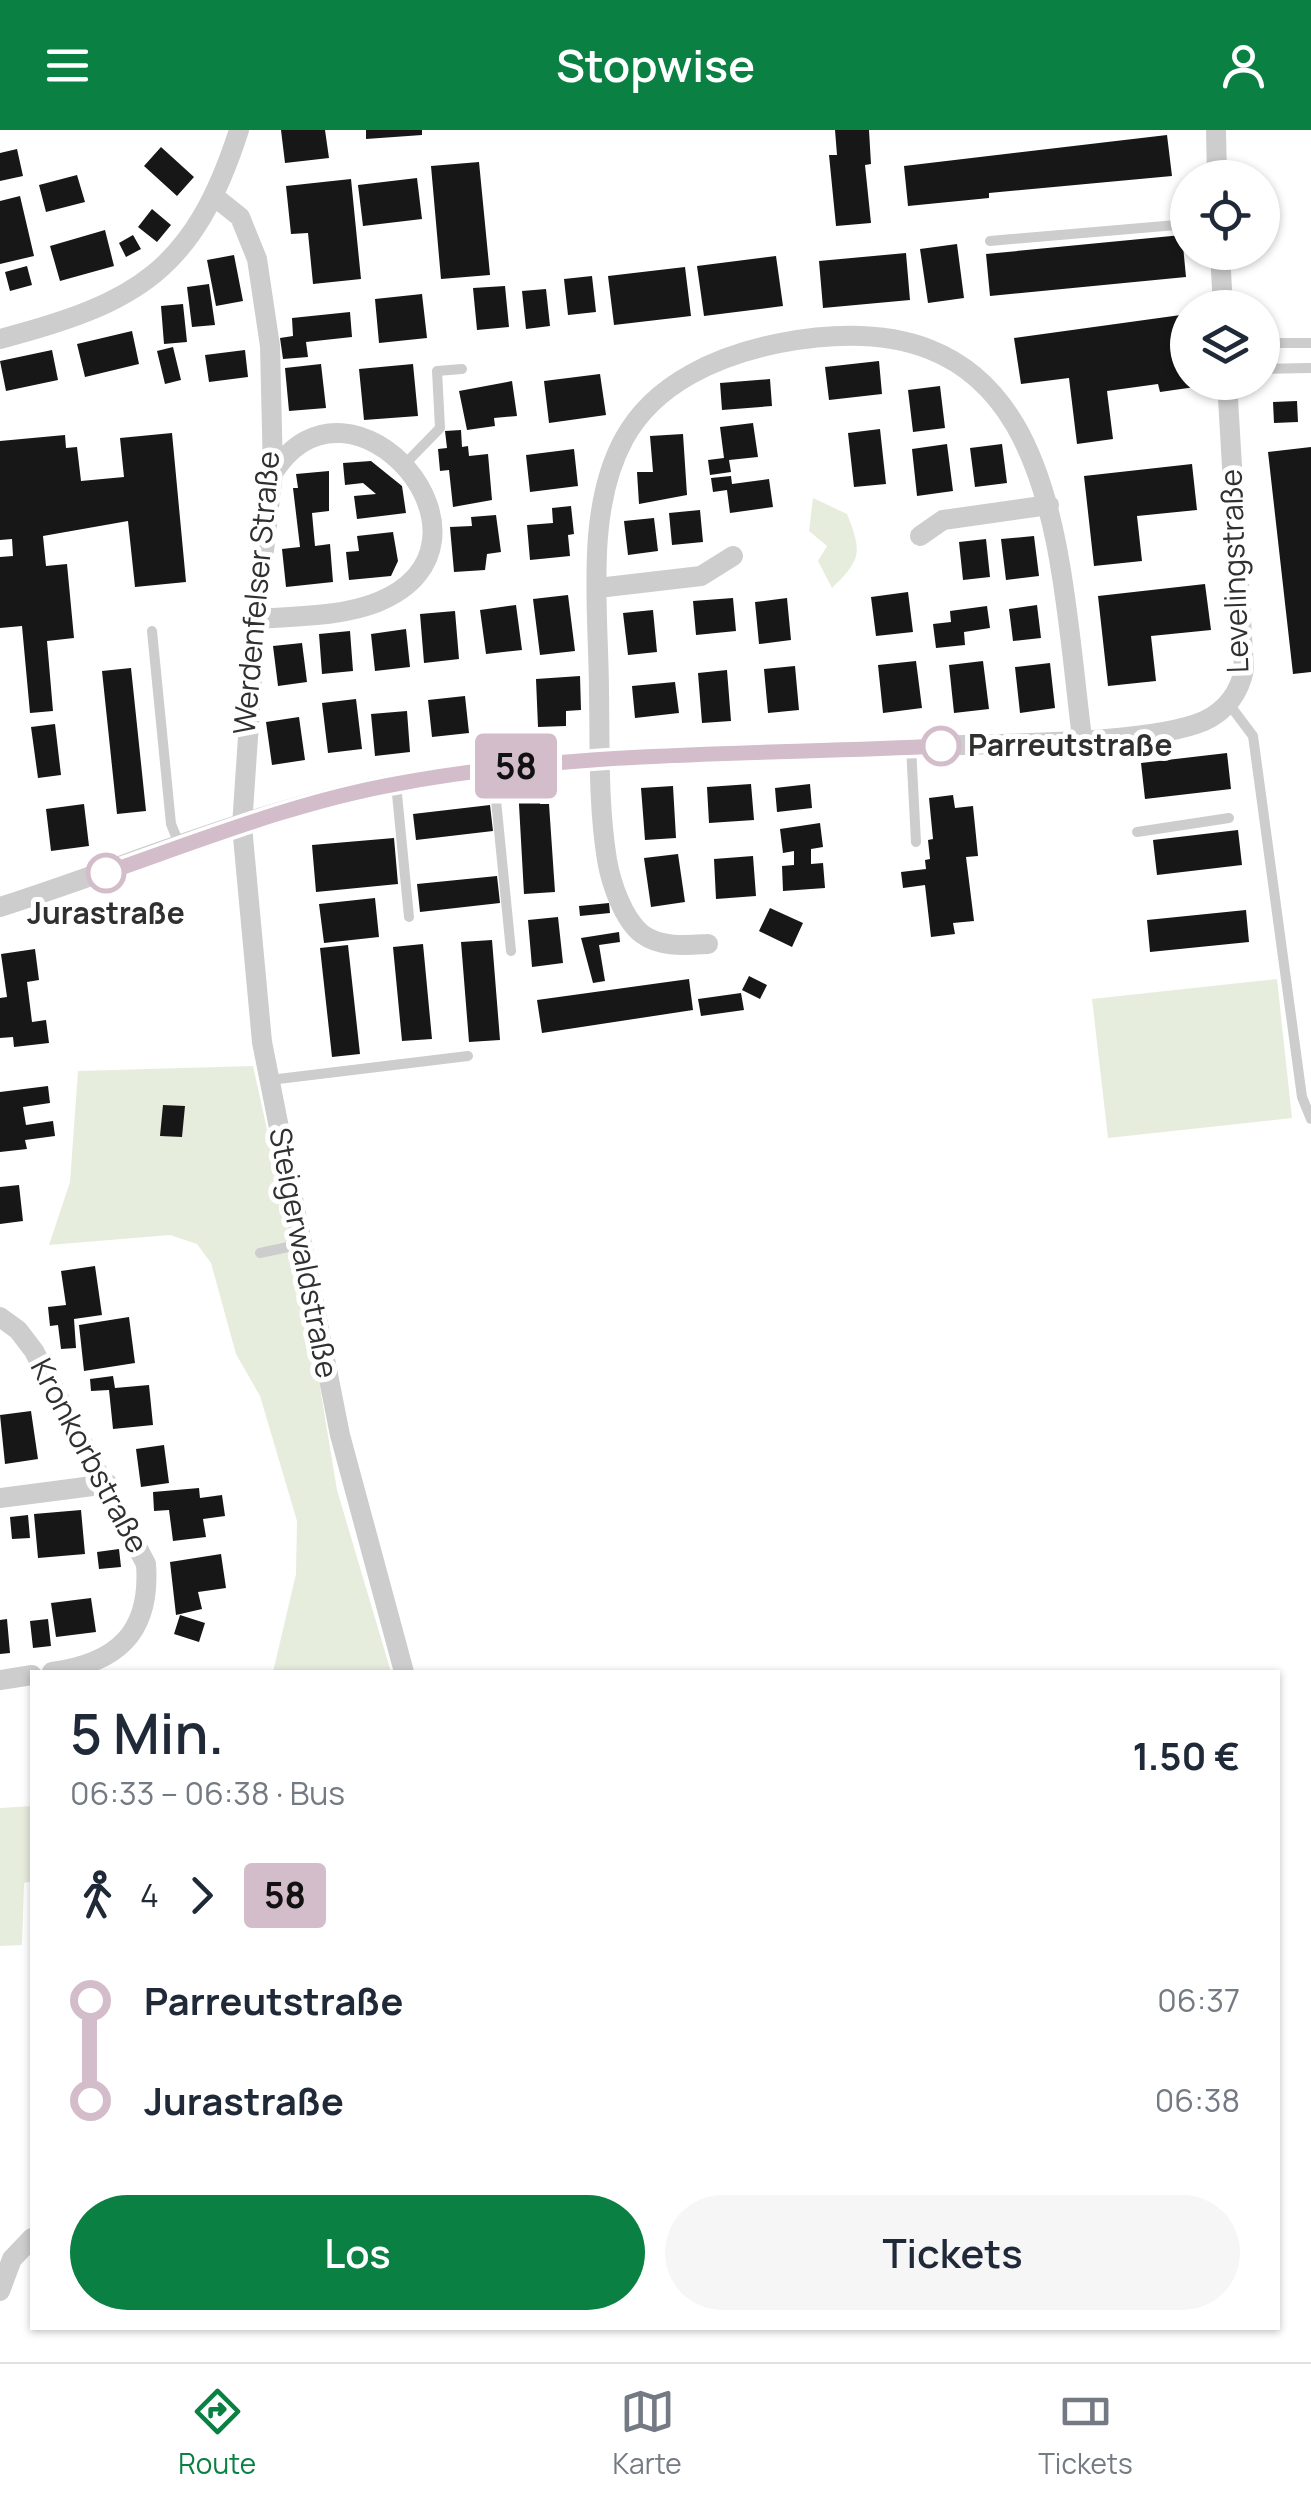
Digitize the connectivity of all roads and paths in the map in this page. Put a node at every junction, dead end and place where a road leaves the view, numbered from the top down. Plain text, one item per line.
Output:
1 (239, 130) edge
2 (1216, 130) edge
3 (1217, 160) edge
4 (215, 196) junction
5 (1170, 226) edge
6 (990, 241) dead end
7 (0, 339) edge
8 (1280, 342) edge
9 (1311, 343) edge
10 (462, 368) dead end
11 (1311, 368) edge
12 (1280, 369) edge
13 (1228, 400) edge
14 (406, 463) junction
15 (272, 473) junction
16 (1048, 505) junction
17 (920, 536) dead end
18 (733, 556) dead end
19 (598, 588) junction
20 (256, 620) junction
21 (152, 631) dead end
22 (1229, 704) junction
23 (1082, 738) junction
24 (911, 747) junction
25 (600, 758) junction
26 (493, 770) junction
27 (396, 784) junction
28 (1229, 818) dead end
29 (242, 826) junction
30 (1136, 832) dead end
31 (916, 842) dead end
32 (181, 847) junction
33 (0, 908) edge
34 (409, 918) dead end
35 (708, 944) dead end
36 (511, 951) dead end
37 (468, 1056) dead end
38 (268, 1080) junction
39 (1311, 1119) edge
40 (302, 1244) junction
41 (260, 1253) dead end
42 (0, 1317) edge
43 (108, 1484) junction
44 (0, 1498) edge
45 (62, 1670) edge
46 (403, 1670) edge
47 (30, 1676) edge
48 (0, 1680) edge
49 (30, 2240) edge
50 (0, 2291) edge

1 - 4 street
2 - 3 street
4 - 7 street
4 - 15 street, Werdenfelser Straße
5 - 6 lane
8 - 9 lane
10 - 14 lane
11 - 12 lane
13 - 22 street, Levelingstraße
14 - 15 street
14 - 20 street
15 - 20 street, Werdenfelser Straße
16 - 17 street
16 - 19 street
16 - 23 street
18 - 19 street
19 - 25 street
20 - 29 street, Werdenfelser Straße
21 - 32 lane
22 - 23 street, Levelingstraße
22 - 39 lane
23 - 24 street, Levelingstraße
24 - 25 street, Levelingstraße
24 - 31 lane
25 - 26 street
25 - 35 street
26 - 27 street
26 - 36 lane
27 - 29 street
27 - 34 lane
28 - 30 lane
29 - 32 street
29 - 38 street, Steigerwaldstraße
32 - 33 street
37 - 38 lane
38 - 40 street, Steigerwaldstraße
40 - 41 lane
40 - 46 street, Steigerwaldstraße
42 - 43 street, Kronkorbstraße
43 - 44 street
43 - 45 street, Kronkorbstraße
47 - 48 street
49 - 50 street

